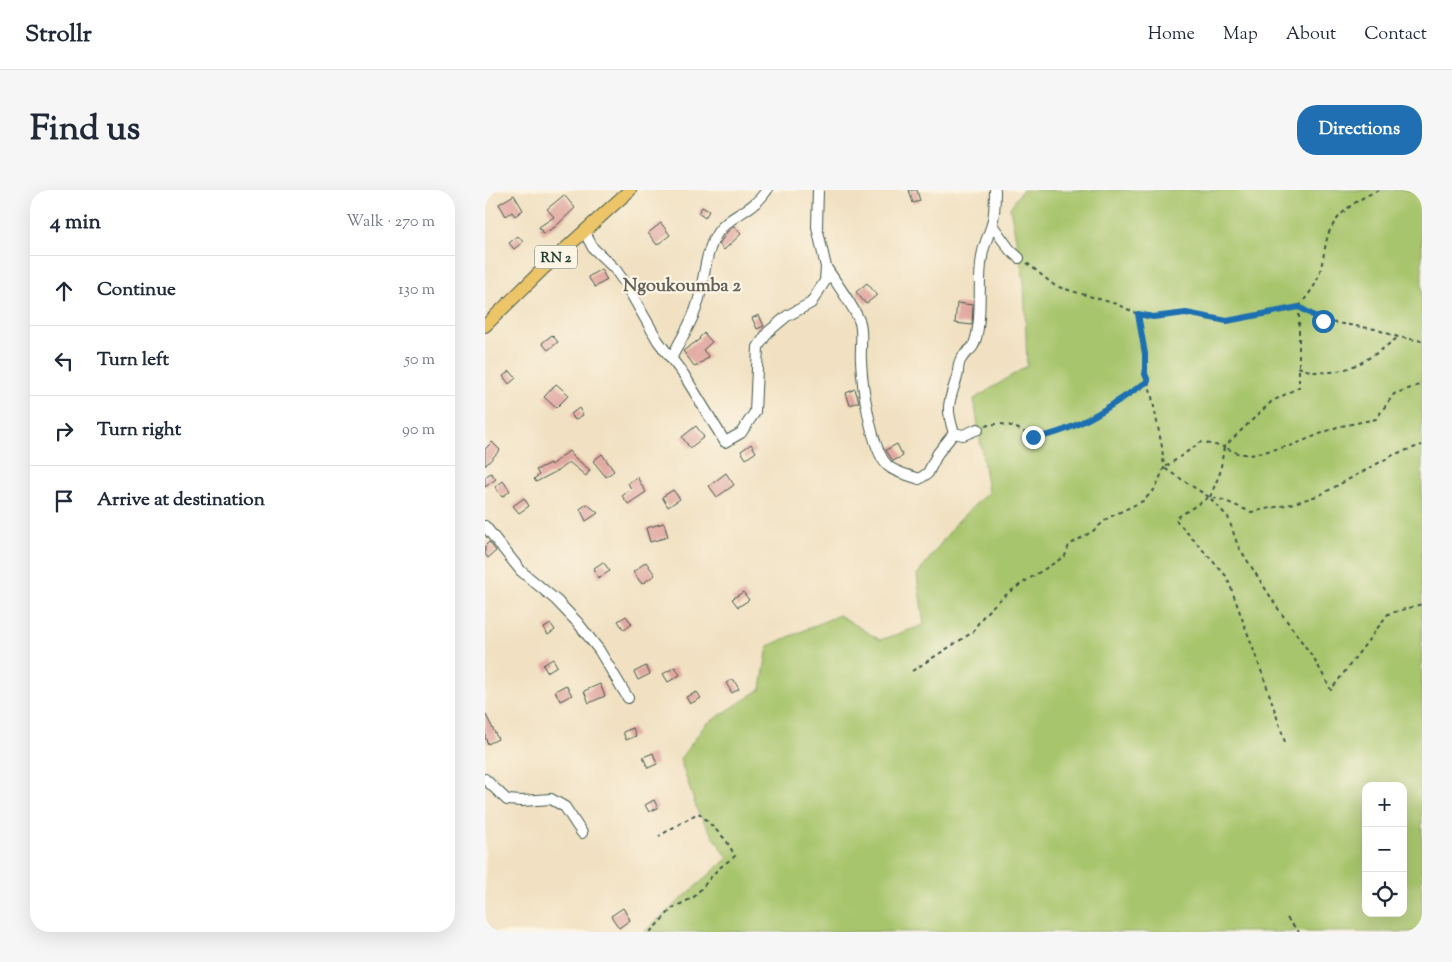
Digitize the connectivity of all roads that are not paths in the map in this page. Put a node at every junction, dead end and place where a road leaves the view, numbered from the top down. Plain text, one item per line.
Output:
1 (630, 190) edge
2 (767, 190) edge
3 (818, 190) edge
4 (995, 190) edge
5 (992, 225) junction
6 (583, 231) junction
7 (1019, 258) road end
8 (826, 267) junction
9 (485, 326) edge
10 (671, 357) junction
11 (978, 429) road end
12 (954, 433) junction
13 (485, 526) edge
14 (628, 698) dead end
15 (485, 779) edge
16 (582, 833) dead end

1 - 6 main road, RN 2
2 - 10 street
3 - 8 street
4 - 5 street
5 - 7 street
5 - 12 street
6 - 9 main road, RN 2
6 - 10 street
8 - 10 street
8 - 12 street
11 - 12 street
13 - 14 street
15 - 16 street

